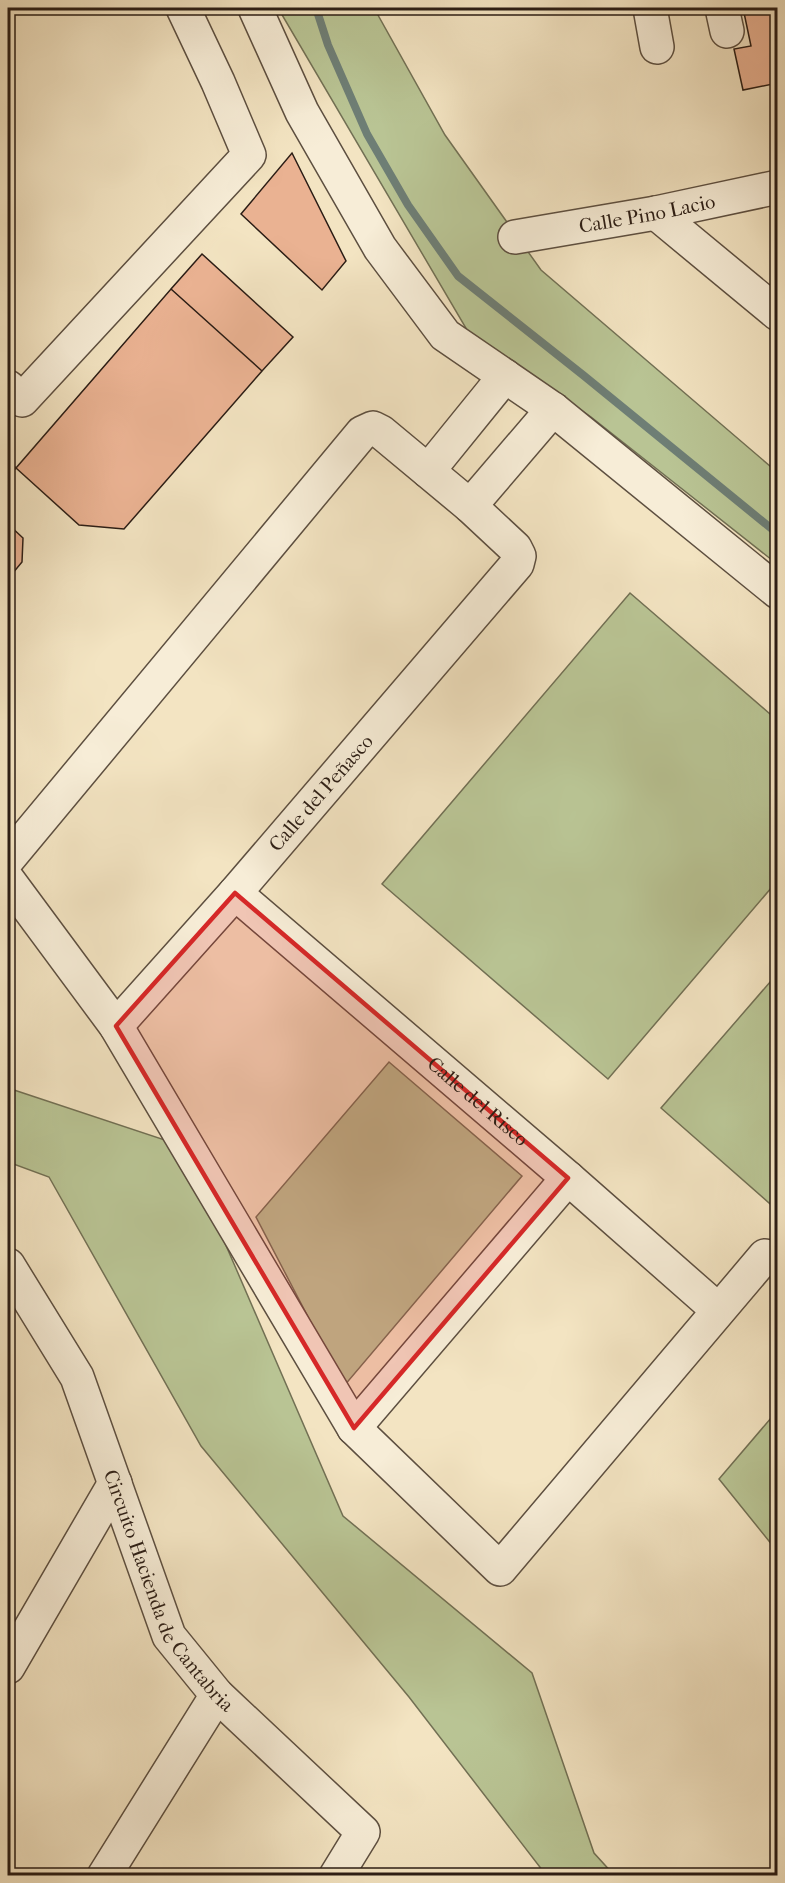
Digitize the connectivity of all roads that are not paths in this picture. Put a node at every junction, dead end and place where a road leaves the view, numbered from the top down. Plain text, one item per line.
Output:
1 (183, 8) edge
2 (255, 8) edge
3 (650, 8) edge
4 (657, 47) dead end
5 (777, 187) edge
6 (656, 213) junction
7 (515, 237) dead end
8 (777, 314) edge
9 (506, 376) junction
10 (8, 387) edge
11 (553, 408) junction
12 (428, 471) junction
13 (470, 506) junction
14 (777, 592) edge
15 (8, 859) edge
16 (8, 880) edge
17 (236, 893) junction
18 (116, 1026) junction
19 (568, 1178) junction
20 (765, 1256) dead end
21 (10, 1276) edge
22 (718, 1310) junction
23 (354, 1428) junction
24 (115, 1483) junction
25 (8, 1667) edge
26 (217, 1695) junction
27 (104, 1875) edge
28 (336, 1875) edge

1 - 10 street
2 - 9 street
3 - 4 street
5 - 6 street, Calle Pino Lacio
6 - 7 street, Calle Pino Lacio
6 - 8 street
9 - 11 street
9 - 12 street
11 - 13 street
11 - 14 street
12 - 13 street
12 - 15 street
13 - 17 street, Calle del Peñasco
16 - 18 street
17 - 18 street, Calle del Peñasco
17 - 19 street, Calle del Risco
18 - 23 street
19 - 22 street, Calle del Risco
19 - 23 street
20 - 22 street
21 - 24 street, Circuito Hacienda de Cantabria
22 - 23 street
24 - 25 street
24 - 26 street, Circuito Hacienda de Cantabria
26 - 27 street
26 - 28 street, Circuito Hacienda de Cantabria

